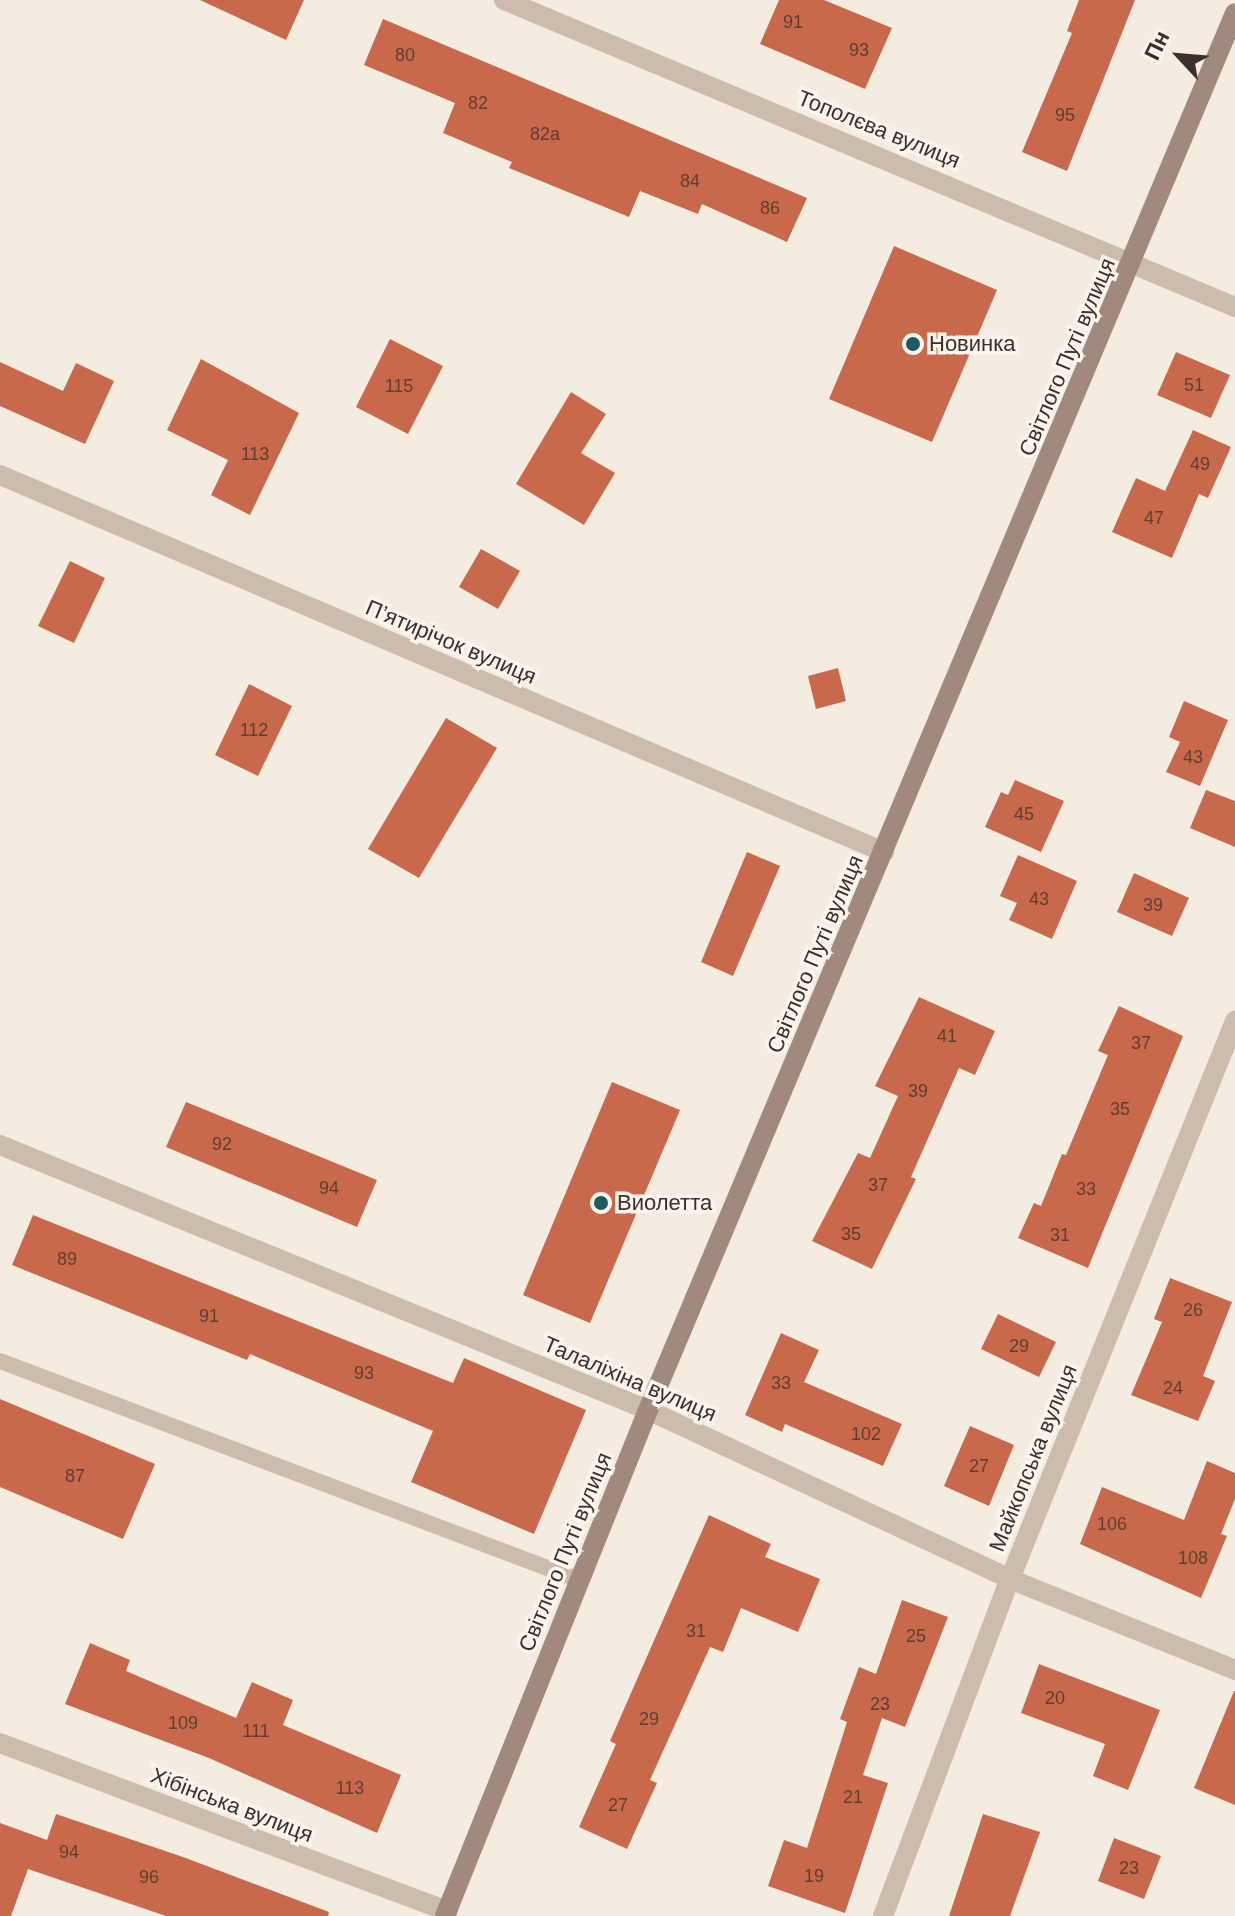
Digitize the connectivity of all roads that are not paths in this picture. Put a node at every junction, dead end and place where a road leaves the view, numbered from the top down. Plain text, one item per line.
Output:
1 (504, 0) edge
2 (1235, 13) edge
3 (1133, 260) junction
4 (1235, 307) edge
5 (0, 475) edge
6 (884, 852) junction
7 (1235, 1021) edge
8 (0, 1145) edge
9 (0, 1361) edge
10 (648, 1410) junction
11 (1010, 1579) junction
12 (579, 1580) junction
13 (1235, 1670) edge
14 (0, 1743) edge
15 (446, 1914) edge
16 (883, 1916) edge

1 - 3 street, Тополєва вулиця
2 - 3 main road, Світлого Путі вулиця
3 - 4 street, Тополєва вулиця
3 - 6 main road, Світлого Путі вулиця
5 - 6 street, П’ятирічок вулиця
6 - 10 main road, Світлого Путі вулиця
7 - 11 street, Майкопська вулиця
8 - 10 street, Талаліхіна вулиця
9 - 12 lane
10 - 11 street, Талаліхіна вулиця
10 - 12 main road, Світлого Путі вулиця
11 - 13 street, Талаліхіна вулиця
11 - 16 street, Майкопська вулиця
12 - 15 main road, Світлого Путі вулиця
14 - 15 street, Хібінська вулиця

